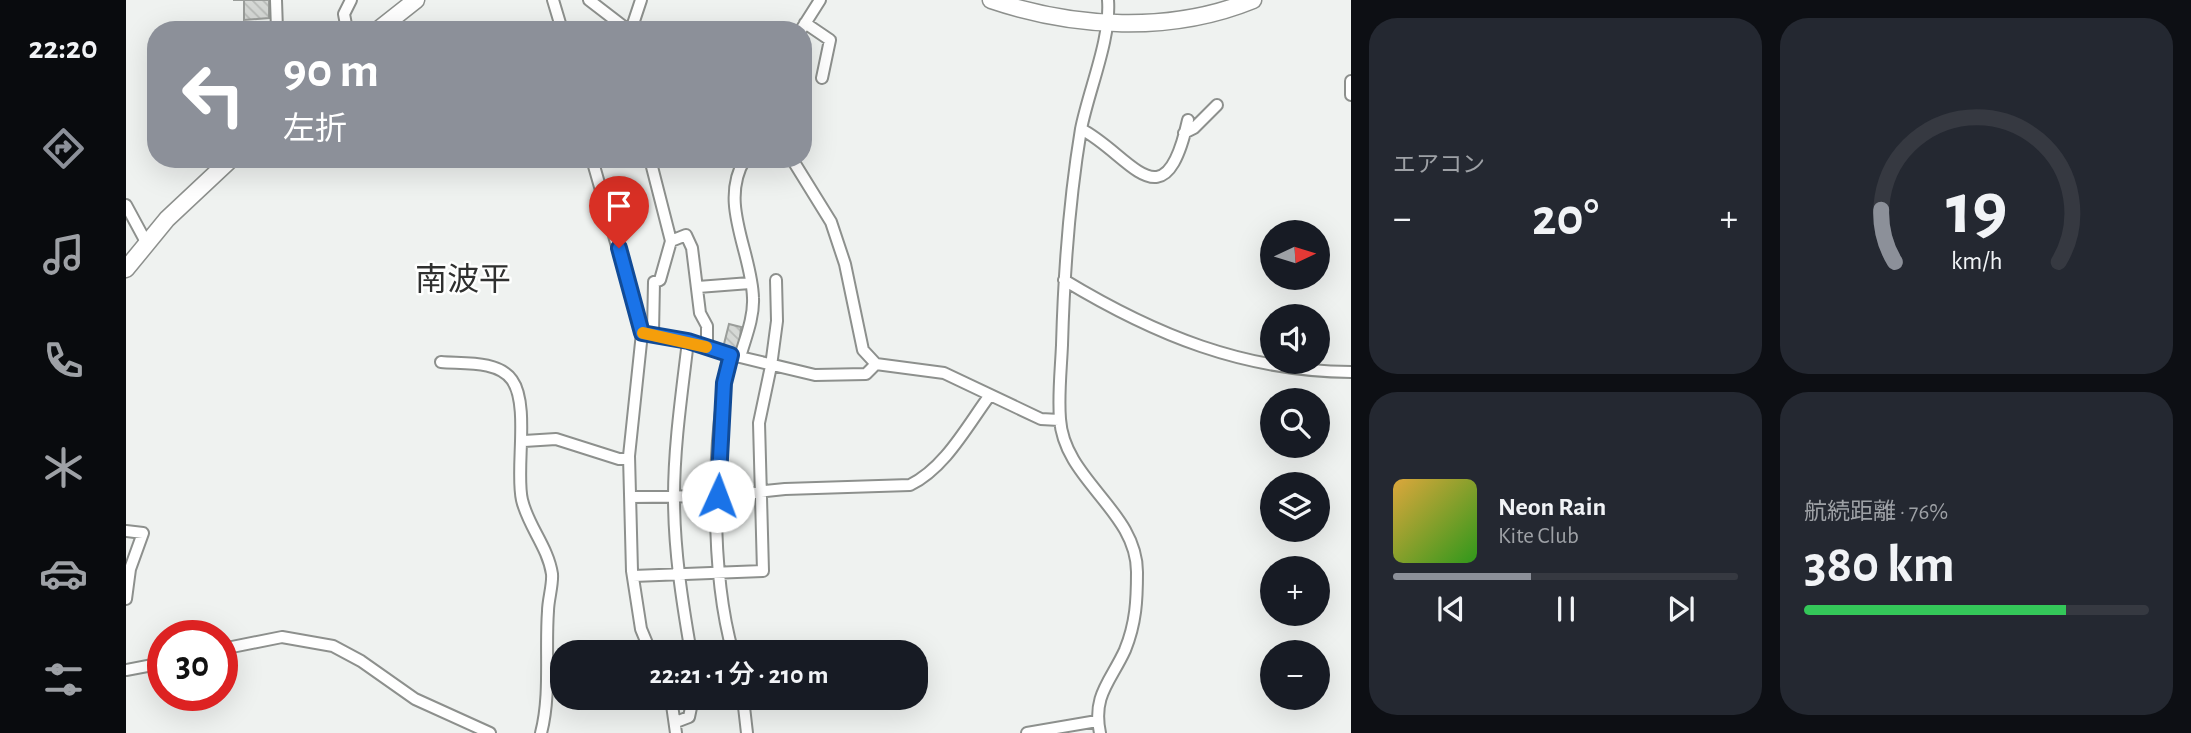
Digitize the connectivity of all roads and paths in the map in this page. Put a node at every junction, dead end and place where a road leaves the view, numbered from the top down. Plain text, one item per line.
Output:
1 (276, 0) edge
2 (351, 0) edge
3 (416, 0) edge
4 (553, 0) edge
5 (589, 0) edge
6 (641, 0) edge
7 (820, 0) edge
8 (991, 0) edge
9 (1108, 0) edge
10 (1252, 0) edge
11 (603, 5) edge
12 (1019, 5) edge
13 (277, 21) edge
14 (345, 21) edge
15 (389, 21) edge
16 (559, 21) edge
17 (620, 21) edge
18 (633, 21) edge
19 (806, 21) edge
20 (1109, 23) junction
21 (812, 31) edge
22 (821, 78) dead end
23 (1351, 81) edge
24 (1351, 95) edge
25 (1217, 105) dead end
26 (1188, 121) dead end
27 (1082, 129) junction
28 (1184, 133) junction
29 (222, 168) edge
30 (595, 168) edge
31 (652, 168) edge
32 (740, 168) edge
33 (798, 168) edge
34 (126, 205) edge
35 (671, 240) junction
36 (146, 242) junction
37 (126, 269) edge
38 (776, 280) dead end
39 (1064, 280) junction
40 (750, 283) junction
41 (698, 287) junction
42 (648, 333) junction
43 (688, 341) junction
44 (707, 347) junction
45 (735, 356) junction
46 (442, 362) dead end
47 (876, 364) junction
48 (771, 366) junction
49 (1351, 372) edge
50 (990, 395) junction
51 (1059, 420) junction
52 (524, 441) junction
53 (629, 458) junction
54 (763, 491) junction
55 (718, 496) junction
56 (631, 497) junction
57 (674, 497) junction
58 (126, 531) edge
59 (720, 575) junction
60 (633, 576) junction
61 (678, 576) junction
62 (126, 599) edge
63 (646, 640) edge
64 (689, 640) edge
65 (729, 640) edge
66 (238, 646) edge
67 (147, 666) edge
68 (126, 670) edge
69 (673, 710) edge
70 (690, 710) edge
71 (744, 710) edge
72 (1097, 721) junction
73 (676, 728) edge
74 (490, 733) edge
75 (541, 733) edge
76 (747, 733) edge
77 (1027, 733) edge
78 (1100, 733) edge

1 - 13 street
2 - 14 street
3 - 15 highway
4 - 16 street
5 - 11 street
6 - 18 street
7 - 19 street
8 - 12 highway
9 - 20 street
10 - 20 highway
11 - 17 street
12 - 20 highway
20 - 27 street
21 - 22 street
23 - 24 street
25 - 28 street
26 - 28 street
27 - 28 street
27 - 39 street
29 - 36 highway
30 - 42 street
31 - 35 street
32 - 40 street
33 - 47 street
34 - 36 street
35 - 41 street
35 - 42 street
36 - 37 highway
38 - 48 street
39 - 49 street
39 - 51 street
40 - 41 street
40 - 45 street
41 - 44 street
42 - 43 street
42 - 53 street
43 - 44 street
43 - 57 street
44 - 45 street
45 - 48 street
45 - 55 street
46 - 52 street
47 - 48 street
47 - 50 street
48 - 54 street
50 - 51 street
50 - 54 street
51 - 72 street
52 - 53 street
52 - 75 street
53 - 56 street
54 - 55 street
54 - 59 street
55 - 57 street
55 - 59 street
56 - 57 street
56 - 60 street
57 - 61 street
58 - 62 street
59 - 61 street
59 - 65 street
60 - 61 street
60 - 63 street
61 - 64 street
66 - 74 street
67 - 68 street
69 - 73 street
70 - 73 street
71 - 76 street
72 - 77 street
72 - 78 street

